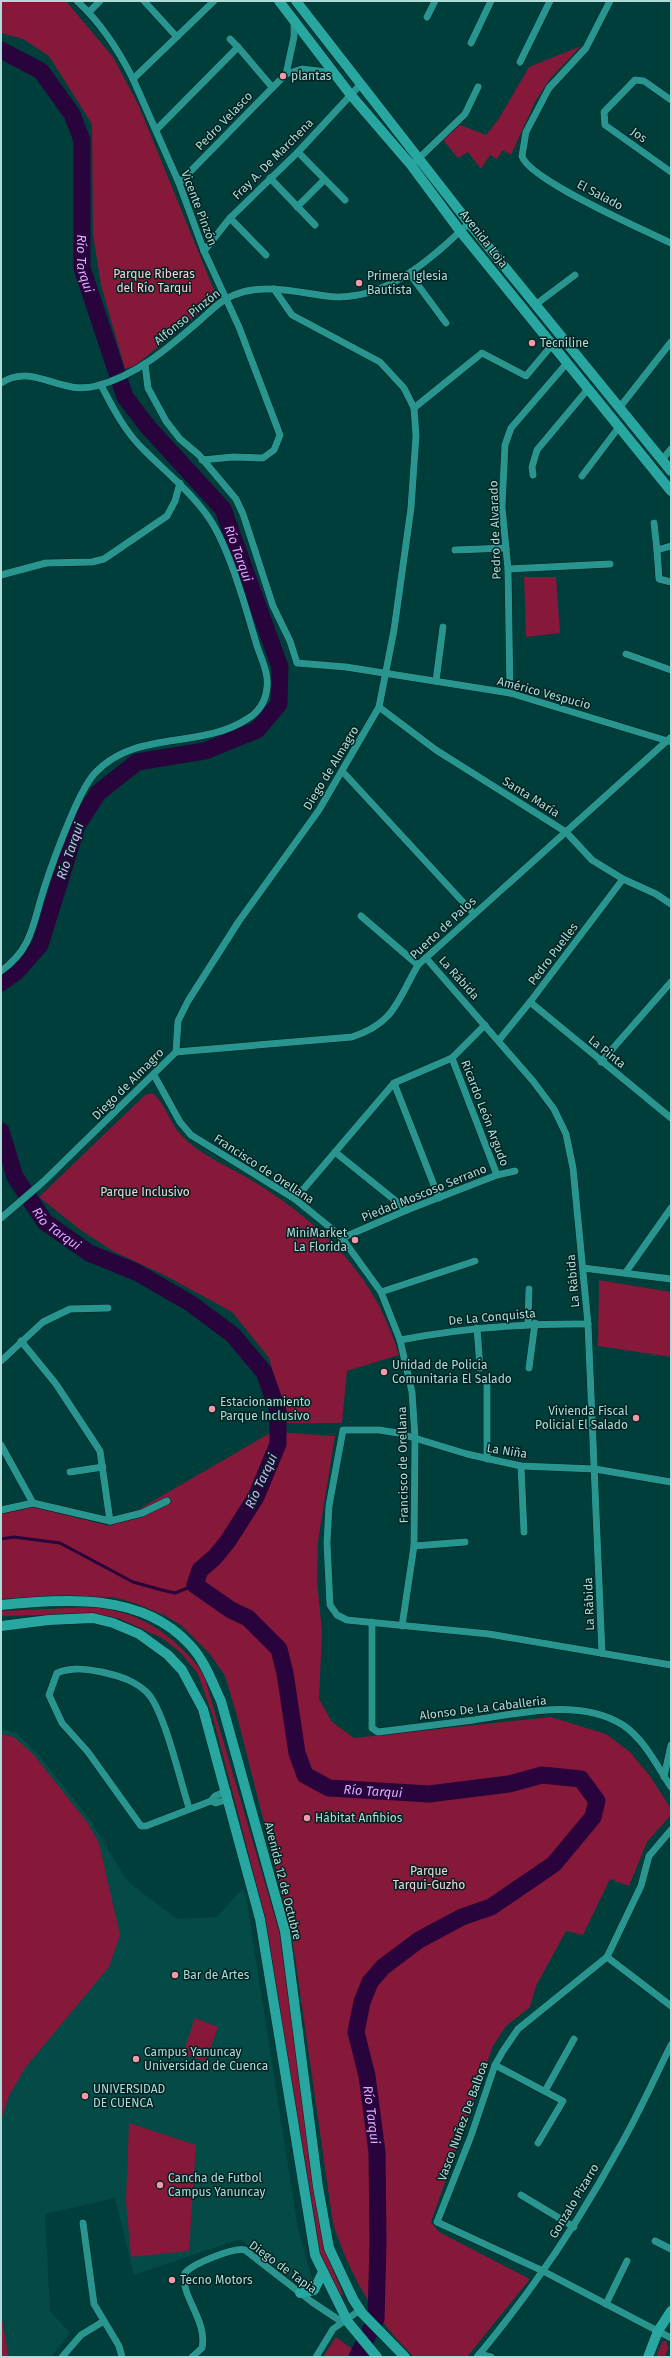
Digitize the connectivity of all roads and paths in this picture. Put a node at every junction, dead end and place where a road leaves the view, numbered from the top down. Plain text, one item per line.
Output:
1 (77, 1) edge
2 (100, 1) edge
3 (144, 1) edge
4 (214, 1) edge
5 (279, 1) edge
6 (296, 1) edge
7 (435, 1) edge
8 (492, 1) edge
9 (550, 1) edge
10 (610, 1) edge
11 (89, 12) junction
12 (427, 17) dead end
13 (294, 20) junction
14 (177, 37) junction
15 (230, 39) dead end
16 (472, 43) dead end
17 (238, 47) junction
18 (520, 62) dead end
19 (335, 73) junction
20 (286, 74) junction
21 (133, 79) junction
22 (360, 85) junction
23 (272, 87) junction
24 (478, 87) dead end
25 (350, 94) junction
26 (671, 100) edge
27 (156, 130) junction
28 (298, 152) junction
29 (415, 162) junction
30 (671, 172) edge
31 (270, 178) junction
32 (324, 180) junction
33 (179, 183) junction
34 (344, 200) dead end
35 (298, 207) junction
36 (230, 218) junction
37 (469, 223) junction
38 (315, 225) dead end
39 (460, 231) junction
40 (671, 243) edge
41 (204, 251) junction
42 (266, 255) dead end
43 (409, 273) junction
44 (575, 276) dead end
45 (274, 290) junction
46 (225, 299) junction
47 (535, 305) junction
48 (446, 324) dead end
49 (671, 342) edge
50 (552, 345) junction
51 (567, 363) junction
52 (145, 364) junction
53 (1, 383) edge
54 (101, 385) junction
55 (588, 389) junction
56 (620, 407) junction
57 (414, 408) junction
58 (619, 427) junction
59 (671, 449) edge
60 (202, 460) junction
61 (662, 460) junction
62 (671, 470) edge
63 (533, 475) dead end
64 (582, 476) dead end
65 (180, 483) junction
66 (671, 491) edge
67 (654, 523) dead end
68 (671, 546) edge
69 (506, 548) junction
70 (455, 550) dead end
71 (657, 550) junction
72 (610, 564) dead end
73 (508, 569) junction
74 (1, 575) edge
75 (671, 582) edge
76 (443, 627) dead end
77 (626, 654) dead end
78 (671, 670) edge
79 (385, 674) junction
80 (436, 681) junction
81 (510, 694) junction
82 (379, 707) junction
83 (670, 740) edge
84 (343, 772) junction
85 (566, 832) junction
86 (623, 879) junction
87 (671, 904) edge
88 (474, 914) junction
89 (361, 916) dead end
90 (426, 958) junction
91 (418, 965) junction
92 (1, 971) edge
93 (671, 982) edge
94 (530, 1002) junction
95 (485, 1025) junction
96 (499, 1040) junction
97 (176, 1052) junction
98 (452, 1058) junction
99 (602, 1062) junction
100 (154, 1075) junction
101 (394, 1083) junction
102 (671, 1118) edge
103 (335, 1152) junction
104 (515, 1171) dead end
105 (497, 1175) junction
106 (439, 1198) junction
107 (295, 1200) junction
108 (671, 1208) edge
109 (407, 1210) junction
110 (1, 1218) edge
111 (342, 1238) junction
112 (475, 1261) dead end
113 (583, 1268) junction
114 (626, 1272) junction
115 (671, 1279) edge
116 (529, 1289) dead end
117 (381, 1292) junction
118 (108, 1308) dead end
119 (532, 1323) junction
120 (588, 1324) junction
121 (476, 1328) junction
122 (400, 1340) junction
123 (21, 1341) junction
124 (1, 1360) edge
125 (480, 1368) dead end
126 (529, 1368) dead end
127 (487, 1382) dead end
128 (415, 1437) junction
129 (1, 1445) edge
130 (487, 1459) junction
131 (521, 1466) junction
132 (103, 1467) junction
133 (595, 1469) junction
134 (70, 1472) dead end
135 (671, 1482) edge
136 (167, 1501) dead end
137 (33, 1503) junction
138 (1, 1510) edge
139 (110, 1521) junction
140 (524, 1532) dead end
141 (465, 1542) dead end
142 (414, 1546) junction
143 (1, 1605) edge
144 (372, 1622) junction
145 (1, 1626) edge
146 (402, 1626) junction
147 (602, 1653) junction
148 (671, 1665) edge
149 (671, 1745) edge
150 (664, 1776) junction
151 (671, 1787) edge
152 (227, 1795) junction
153 (189, 1808) junction
154 (671, 1830) edge
155 (607, 1957) junction
156 (671, 2006) edge
157 (574, 2039) dead end
158 (671, 2045) edge
159 (495, 2064) junction
160 (545, 2091) junction
161 (538, 2143) dead end
162 (521, 2195) dead end
163 (83, 2223) dead end
164 (574, 2226) junction
165 (655, 2240) dead end
166 (233, 2242) dead end
167 (236, 2249) junction
168 (671, 2249) edge
169 (627, 2261) dead end
170 (543, 2271) junction
171 (322, 2274) junction
172 (300, 2292) junction
173 (606, 2304) junction
174 (361, 2311) junction
175 (671, 2311) edge
176 (104, 2321) junction
177 (345, 2321) junction
178 (658, 2331) junction
179 (671, 2338) edge
180 (478, 2356) edge
181 (62, 2357) edge
182 (122, 2357) edge
183 (192, 2357) edge
184 (316, 2357) edge
185 (377, 2357) edge
186 (405, 2357) edge
187 (491, 2357) edge
188 (648, 2357) edge

1 - 11 street, Vicente Pinzón
2 - 11 street
3 - 14 street
4 - 14 street
5 - 13 main road, Avenida Loja
6 - 22 main road, Avenida Loja
7 - 12 street
8 - 16 street
9 - 18 street
10 - 40 street, El Salado
11 - 21 street, Vicente Pinzón
13 - 19 main road, Avenida Loja
13 - 20 street
14 - 21 street
15 - 17 street
17 - 23 street
17 - 27 street
19 - 20 street, Pedro Velasco
19 - 25 main road, Avenida Loja
20 - 23 street, Pedro Velasco
21 - 27 street, Vicente Pinzón
22 - 25 street, Fray A. De Marchena
22 - 29 main road, Avenida Loja
23 - 33 street, Pedro Velasco
24 - 29 street
25 - 28 street, Fray A. De Marchena
25 - 29 main road, Avenida Loja
26 - 30 street, Jos
27 - 33 street, Vicente Pinzón
28 - 31 street, Fray A. De Marchena
28 - 32 street
29 - 37 main road, Avenida Loja
29 - 39 main road, Avenida Loja
31 - 35 street
31 - 36 street, Fray A. De Marchena
32 - 34 street
32 - 35 street
33 - 41 street, Vicente Pinzón
35 - 38 street
36 - 41 street, Fray A. De Marchena
36 - 42 street
37 - 39 street, Alfonso Pinzón
37 - 47 main road, Avenida Loja
39 - 43 street, Alfonso Pinzón
39 - 50 main road, Avenida Loja
41 - 46 street, Vicente Pinzón
43 - 45 street, Alfonso Pinzón
43 - 48 street
44 - 47 street
45 - 46 street, Alfonso Pinzón
45 - 57 street, Diego de Almagro
46 - 52 street, Alfonso Pinzón
46 - 60 street, Vicente Pinzón
47 - 56 main road, Avenida Loja
49 - 56 street
50 - 51 main road, Avenida Loja
50 - 57 street
51 - 55 main road, Avenida Loja
51 - 69 street, Pedro de Alvarado
52 - 54 street, Alfonso Pinzón
52 - 60 street
53 - 54 street, Alfonso Pinzón
54 - 65 street
55 - 58 main road, Avenida Loja
55 - 63 street
56 - 61 main road, Avenida Loja
57 - 79 street, Diego de Almagro
58 - 64 street
58 - 66 main road, Avenida Loja
59 - 61 street
60 - 79 street, Américo Vespucio
61 - 62 main road, Avenida Loja
65 - 74 street
65 - 92 street
67 - 71 street
68 - 71 street
69 - 70 street
69 - 73 street, Pedro de Alvarado
71 - 75 street
72 - 73 street
73 - 81 street, Pedro de Alvarado
76 - 80 street
77 - 78 street
79 - 80 street, Américo Vespucio
79 - 82 street, Diego de Almagro
80 - 81 street, Américo Vespucio
81 - 83 street, Américo Vespucio
82 - 84 street, Diego de Almagro
82 - 85 street, Santa María
83 - 85 street, Puerto de Palos
84 - 88 street
84 - 97 street, Diego de Almagro
85 - 86 street, Santa María
85 - 88 street, Puerto de Palos
86 - 87 street, Santa María
86 - 94 street, Pedro Puelles
88 - 90 street, Puerto de Palos
89 - 91 street
90 - 91 street, Puerto de Palos
90 - 95 street, La Rábida
91 - 97 street, Puerto de Palos
93 - 99 street
94 - 96 street, Pedro Puelles
94 - 99 street, La Pinta
95 - 96 street, La Rábida
95 - 98 street
96 - 113 street, La Rábida
97 - 100 street, Diego de Almagro
98 - 101 street
98 - 105 street, Ricardo León Argudo
99 - 102 street, La Pinta
100 - 107 street, Francisco de Orellana
100 - 110 street, Diego de Almagro
101 - 103 street
101 - 106 street
103 - 107 street
103 - 109 street
104 - 105 street, Piedad Moscoso Serrano
105 - 106 street, Piedad Moscoso Serrano
106 - 109 street, Piedad Moscoso Serrano
107 - 111 street, Francisco de Orellana
108 - 114 street
109 - 111 street, Piedad Moscoso Serrano
111 - 117 street, Francisco de Orellana
112 - 117 street
113 - 114 street
113 - 120 street, La Rábida
114 - 115 street
116 - 119 street
117 - 122 street, Francisco de Orellana
118 - 123 street
119 - 120 street, De La Conquista
119 - 121 street, De La Conquista
119 - 126 street
120 - 133 street, La Rábida
121 - 122 street, De La Conquista
121 - 125 street
122 - 128 street, Francisco de Orellana
123 - 124 street
123 - 132 street
127 - 130 street
128 - 130 street, La Niña
128 - 142 street, Francisco de Orellana
128 - 144 street, La Niña
129 - 137 street
130 - 131 street, La Niña
131 - 133 street, La Niña
131 - 140 street
132 - 134 street
132 - 139 street
133 - 135 street, La Niña
133 - 147 street, La Rábida
136 - 139 street
137 - 138 street
137 - 139 street
141 - 142 street
142 - 146 street, Francisco de Orellana
143 - 174 main road, Avenida 12 de Octubre
144 - 146 street
144 - 150 street, Alonso De La Caballeria
145 - 152 main road
146 - 147 street
147 - 148 street
149 - 150 street
150 - 151 street, Alonso De La Caballeria
152 - 153 street
152 - 171 main road
153 - 153 street
154 - 155 street, Vasco Nuñez De Balboa
155 - 156 street
155 - 159 street, Vasco Nuñez De Balboa
157 - 160 street
158 - 164 street, Gonzalo Pizarro
159 - 160 street
159 - 170 street, Vasco Nuñez De Balboa
160 - 161 street
162 - 164 street
163 - 176 street
164 - 170 street, Gonzalo Pizarro
165 - 168 street
166 - 167 street
167 - 172 street, Diego de Tapia
167 - 183 street, Diego de Tapia
169 - 173 street
170 - 173 street, Vasco Nuñez De Balboa
170 - 180 street, Gonzalo Pizarro
171 - 172 main road
171 - 177 main road
172 - 177 street, Diego de Tapia
173 - 178 street, Vasco Nuñez De Balboa
174 - 177 street
174 - 186 main road, Avenida 12 de Octubre
175 - 178 main road
176 - 181 street
176 - 182 street
177 - 184 street
177 - 185 main road
178 - 179 street, Vasco Nuñez De Balboa
178 - 188 main road
180 - 187 street

